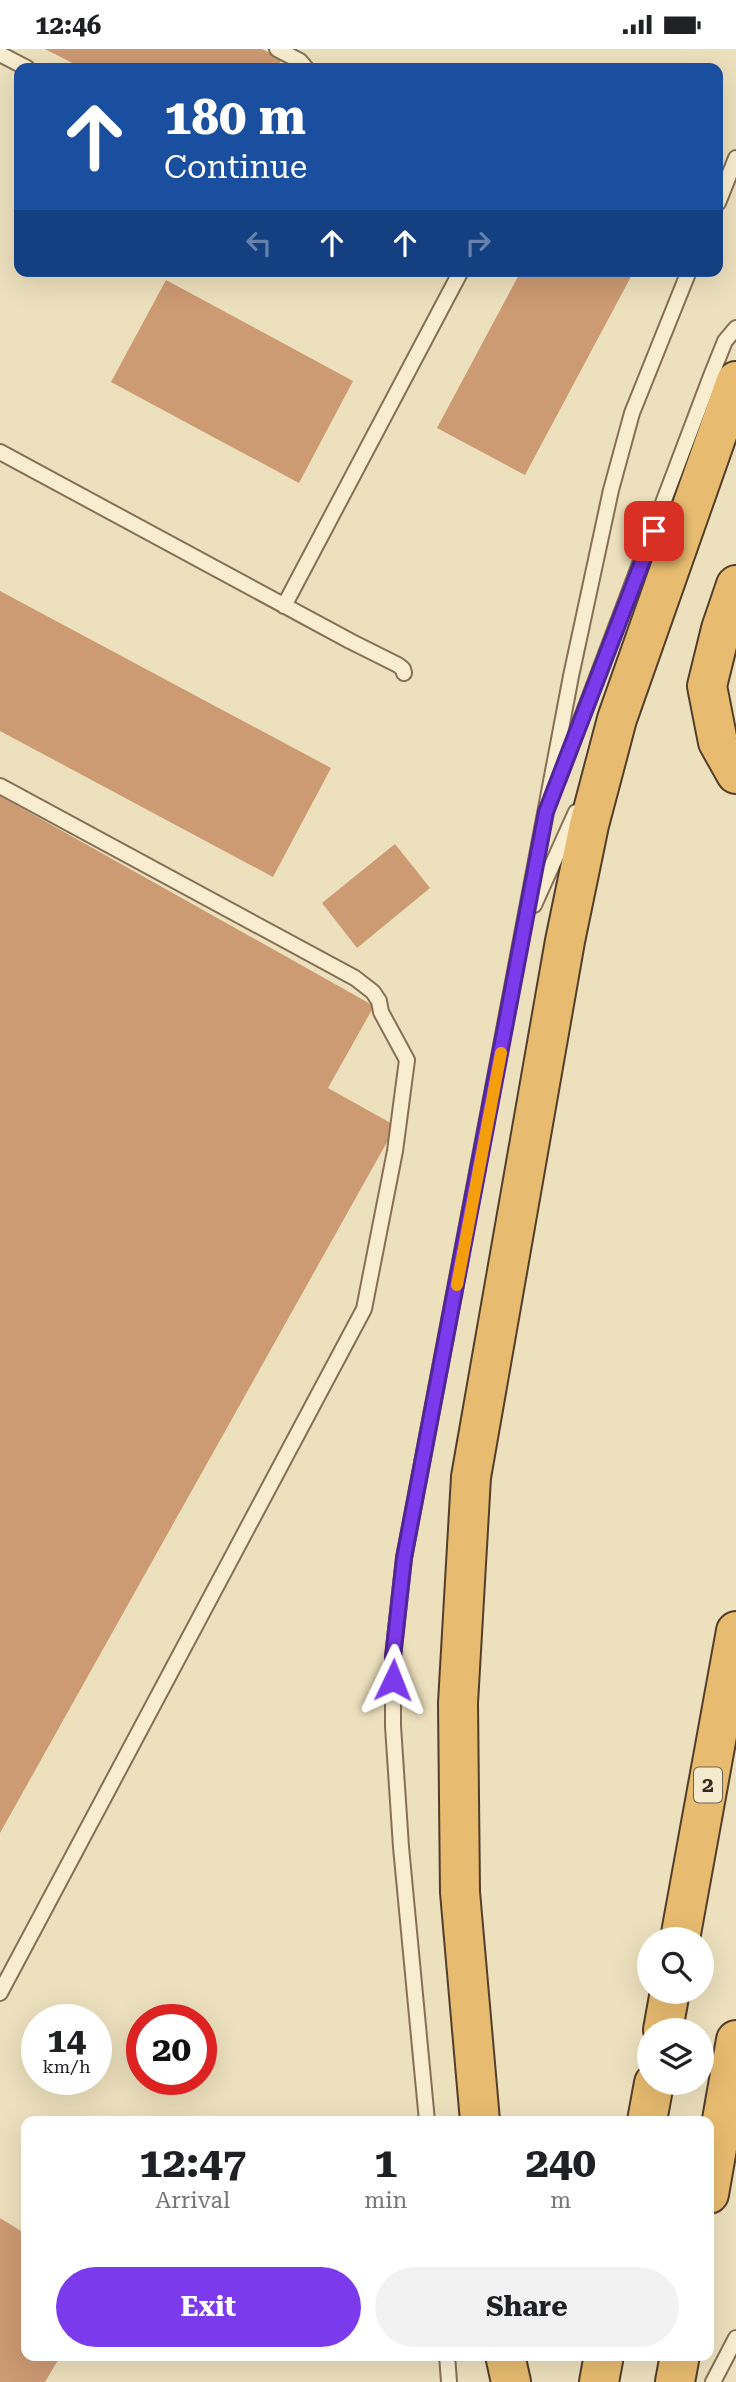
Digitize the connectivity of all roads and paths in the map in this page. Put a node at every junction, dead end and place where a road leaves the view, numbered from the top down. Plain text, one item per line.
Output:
1 (277, 49) edge
2 (0, 54) edge
3 (17, 63) edge
4 (302, 63) edge
5 (736, 158) edge
6 (723, 190) edge
7 (458, 277) edge
8 (688, 277) edge
9 (736, 328) edge
10 (736, 381) edge
11 (0, 452) edge
12 (736, 585) edge
13 (284, 606) junction
14 (404, 673) dead end
15 (617, 719) junction
16 (736, 774) edge
17 (0, 786) edge
18 (546, 812) junction
19 (525, 926) junction
20 (736, 1631) edge
21 (682, 1927) edge
22 (0, 1993) edge
23 (736, 2040) edge
24 (652, 2095) edge
25 (427, 2116) edge
26 (480, 2116) edge
27 (648, 2116) edge
28 (714, 2165) edge
29 (736, 2338) edge
30 (447, 2361) edge
31 (506, 2361) edge
32 (603, 2361) edge
33 (679, 2361) edge
34 (449, 2382) edge
35 (511, 2382) edge
36 (599, 2382) edge
37 (675, 2382) edge
38 (713, 2382) edge

1 - 4 lane
2 - 3 lane
5 - 6 lane
7 - 13 lane
8 - 18 lane
9 - 18 lane
10 - 15 highway
11 - 13 lane
12 - 16 highway
13 - 14 lane
15 - 19 lane
15 - 26 highway
17 - 22 lane
18 - 19 lane
19 - 25 lane
20 - 21 highway, 2
23 - 28 highway
24 - 27 highway
29 - 38 lane
30 - 34 lane
31 - 35 highway
32 - 36 highway
33 - 37 highway

